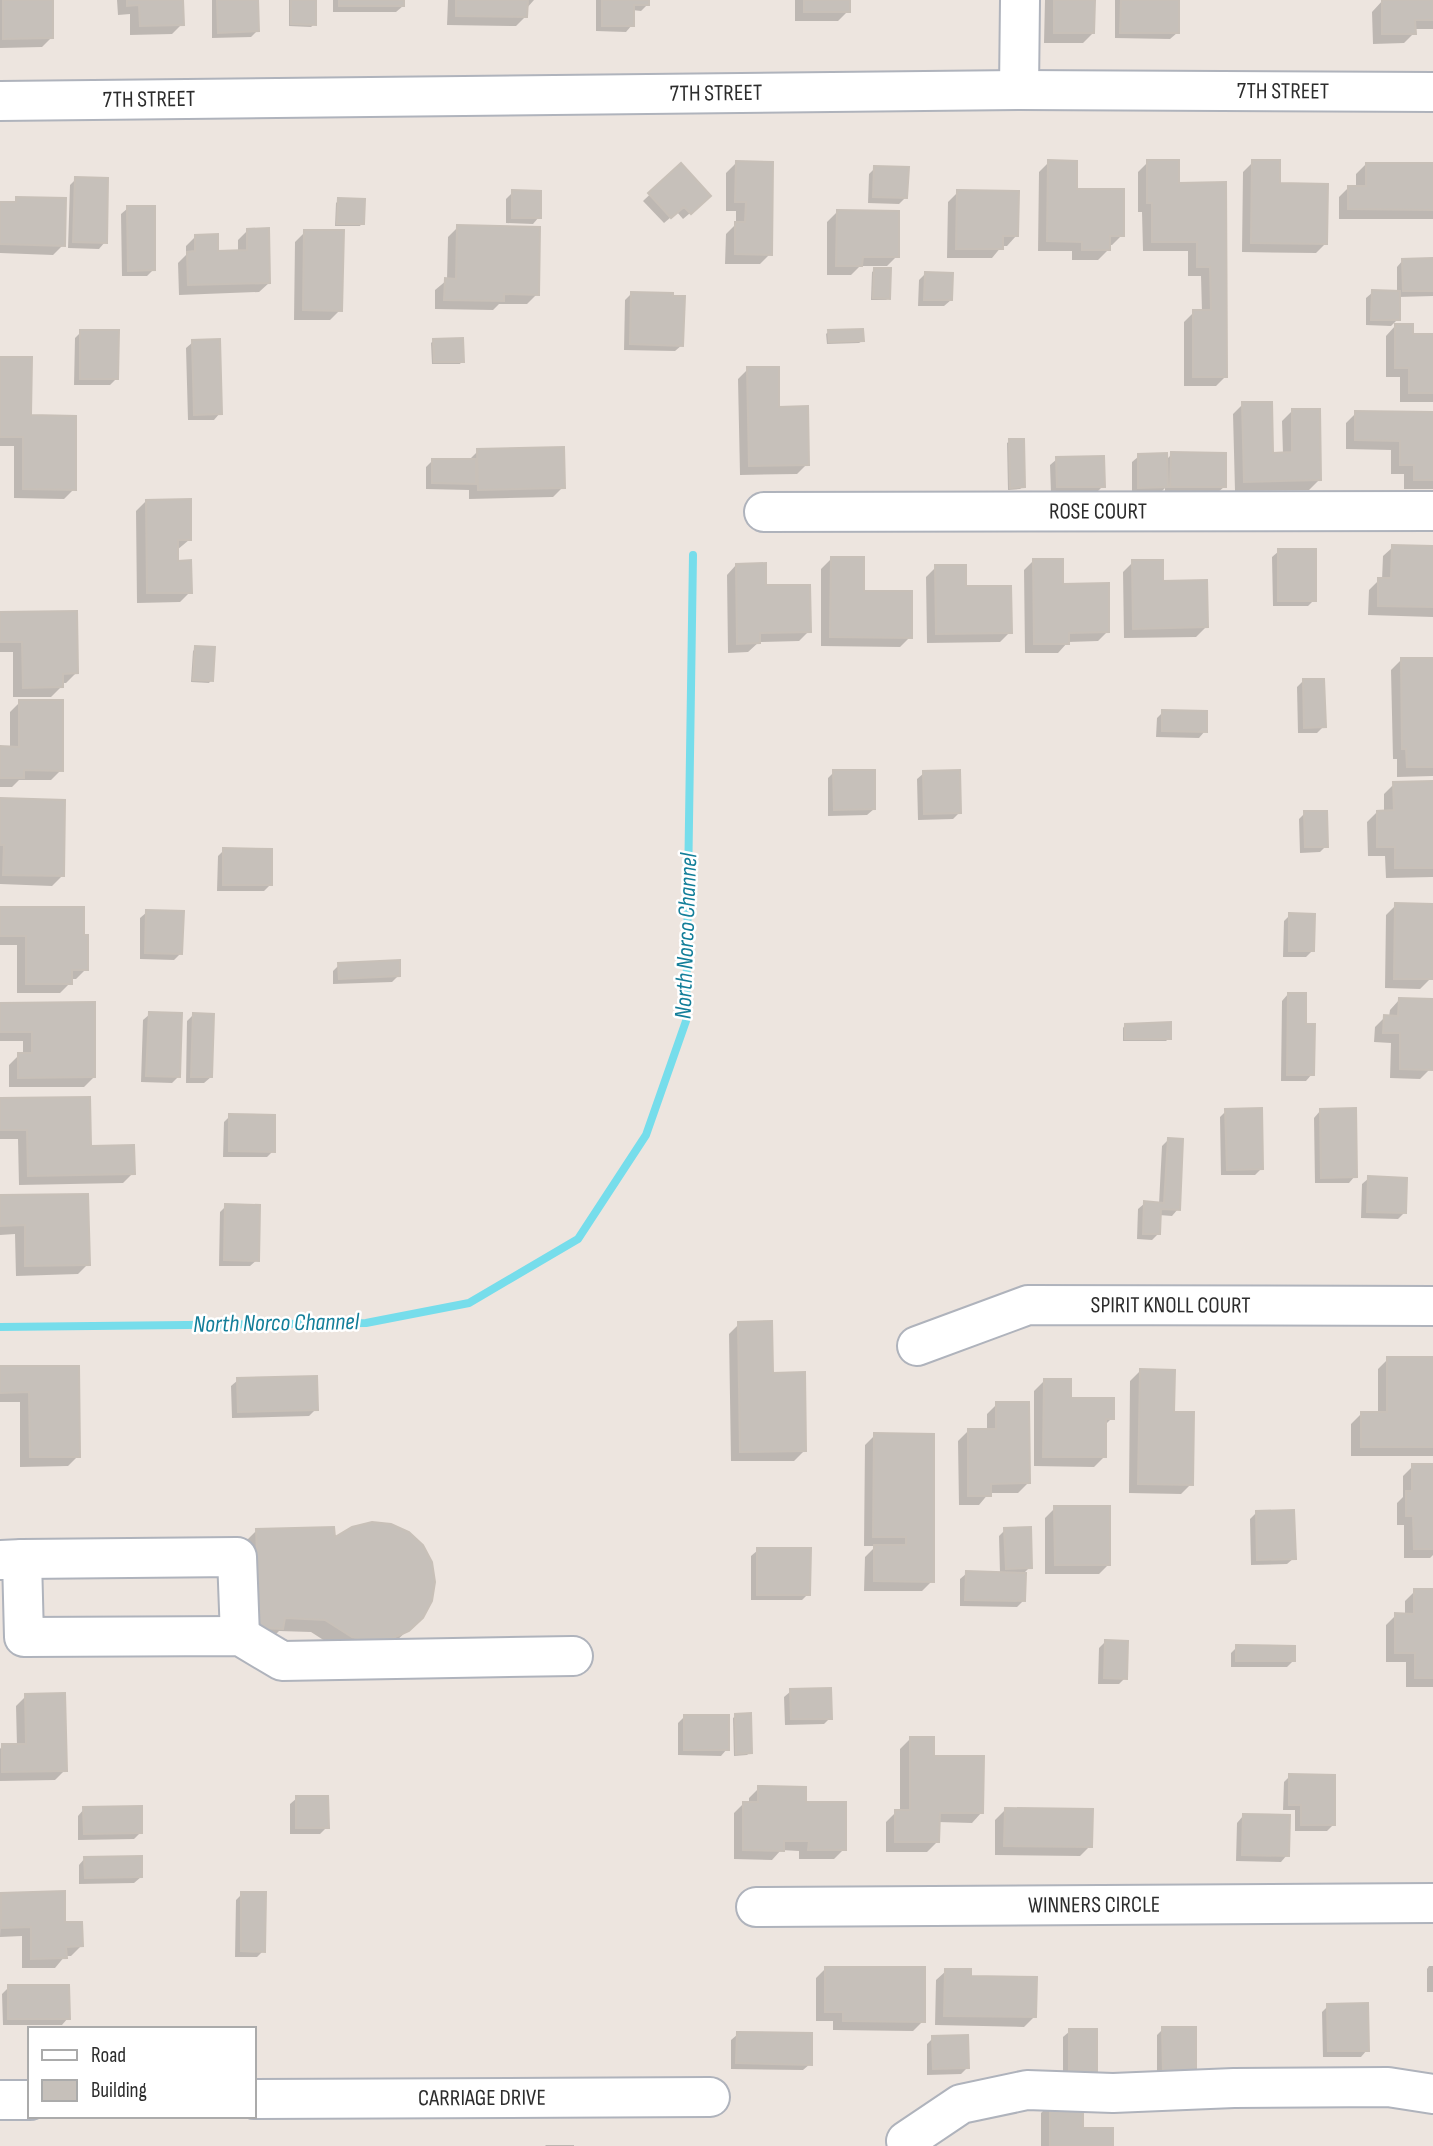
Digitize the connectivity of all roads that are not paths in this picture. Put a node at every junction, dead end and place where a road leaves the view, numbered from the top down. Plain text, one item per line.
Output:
1 (1020, 0) edge
2 (1037, 0) edge
3 (1028, 90) junction
4 (1433, 92) edge
5 (0, 101) edge
6 (1433, 511) edge
7 (764, 512) dead end
8 (1433, 1306) edge
9 (916, 1346) dead end
10 (11, 1560) edge
11 (240, 1636) junction
12 (573, 1657) dead end
13 (1433, 1903) edge
14 (756, 1907) dead end
15 (1433, 2094) edge
16 (710, 2097) dead end
17 (256, 2099) edge
18 (0, 2100) edge
19 (28, 2100) edge
20 (906, 2141) dead end

1 - 3 street
2 - 3 street
3 - 4 street, 7TH STREET
3 - 5 street, 7TH STREET
6 - 7 street, ROSE COURT
8 - 9 street, SPIRIT KNOLL COURT
10 - 11 street
10 - 11 street
11 - 12 street
13 - 14 street, WINNERS CIRCLE
15 - 20 street
16 - 17 street, CARRIAGE DRIVE
18 - 19 street

